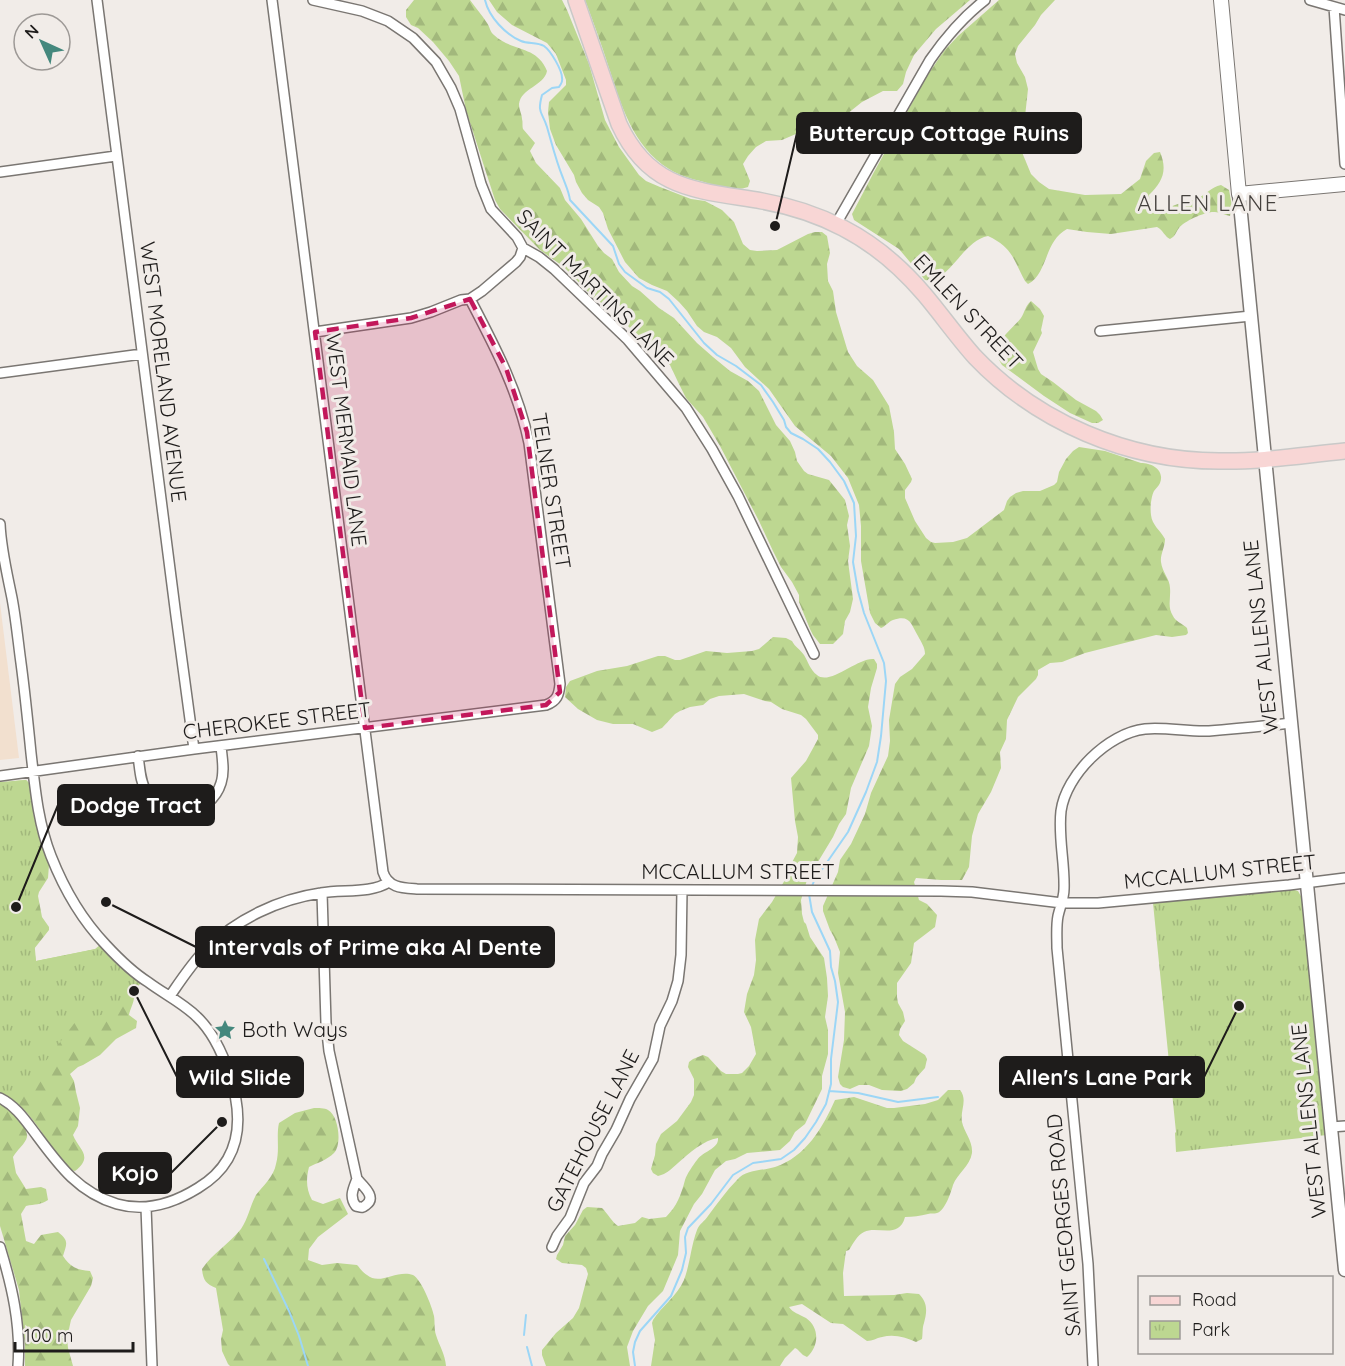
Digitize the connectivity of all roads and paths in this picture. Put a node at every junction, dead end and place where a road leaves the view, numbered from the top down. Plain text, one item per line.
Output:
1 (97, 0) edge
2 (272, 0) edge
3 (313, 0) edge
4 (576, 0) edge
5 (985, 0) edge
6 (1221, 0) edge
7 (1310, 0) edge
8 (1334, 7) junction
9 (1345, 10) edge
10 (116, 156) junction
11 (1345, 164) edge
12 (0, 172) edge
13 (1345, 184) edge
14 (1239, 194) junction
15 (836, 224) junction
16 (523, 248) junction
17 (470, 299) junction
18 (1251, 316) junction
19 (315, 332) junction
20 (1100, 332) dead end
21 (142, 354) junction
22 (0, 372) edge
23 (1345, 451) edge
24 (1265, 459) junction
25 (0, 524) edge
26 (0, 546) edge
27 (814, 654) dead end
28 (557, 698) joint
29 (1291, 723) junction
30 (365, 728) junction
31 (221, 746) junction
32 (194, 749) junction
33 (138, 756) junction
34 (33, 771) junction
35 (0, 776) edge
36 (1345, 878) edge
37 (389, 882) junction
38 (1306, 882) junction
39 (682, 890) junction
40 (322, 892) junction
41 (1062, 903) junction
42 (170, 996) junction
43 (0, 1098) edge
44 (1345, 1125) edge
45 (1331, 1127) junction
46 (357, 1179) dead end
47 (146, 1207) junction
48 (0, 1247) edge
49 (552, 1247) dead end
50 (1345, 1270) edge
51 (18, 1366) edge
52 (152, 1366) edge
53 (1093, 1366) edge

1 - 10 street, WEST MORELAND AVENUE
2 - 19 street, WEST MERMAID LANE
3 - 16 street, SAINT MARTINS LANE
4 - 15 main road, EMLEN STREET
5 - 15 street
6 - 14 main road, WEST ALLENS LANE
7 - 8 street
8 - 9 street
8 - 11 street
10 - 12 street
10 - 21 street, WEST MORELAND AVENUE
13 - 14 main road
14 - 18 street, WEST ALLENS LANE
15 - 24 main road, EMLEN STREET
16 - 17 street
16 - 27 street, SAINT MARTINS LANE
17 - 19 street
17 - 28 street, TELNER STREET
18 - 20 street
18 - 24 street, WEST ALLENS LANE
19 - 30 street, WEST MERMAID LANE
21 - 22 street
21 - 32 street, WEST MORELAND AVENUE
23 - 24 main road, EMLEN STREET
24 - 29 street, WEST ALLENS LANE
25 - 26 street
26 - 34 street
28 - 30 street, CHEROKEE STREET
29 - 38 street, WEST ALLENS LANE
29 - 41 street, SAINT GEORGES ROAD
30 - 31 street, CHEROKEE STREET
30 - 37 street, WEST MERMAID LANE
31 - 32 street, CHEROKEE STREET
31 - 33 street
32 - 33 street, CHEROKEE STREET
33 - 34 street, CHEROKEE STREET
34 - 35 street, CHEROKEE STREET
34 - 42 street
36 - 38 street, MCCALLUM STREET
37 - 39 street, MCCALLUM STREET
37 - 40 street, MCCALLUM STREET
38 - 41 street, MCCALLUM STREET
38 - 45 street, WEST ALLENS LANE
39 - 41 street, MCCALLUM STREET
39 - 49 street, GATEHOUSE LANE
40 - 42 street, MCCALLUM STREET
40 - 46 street
41 - 53 street, SAINT GEORGES ROAD
42 - 47 street
43 - 47 street
44 - 45 street
45 - 50 street, WEST ALLENS LANE
47 - 52 street
48 - 51 street

